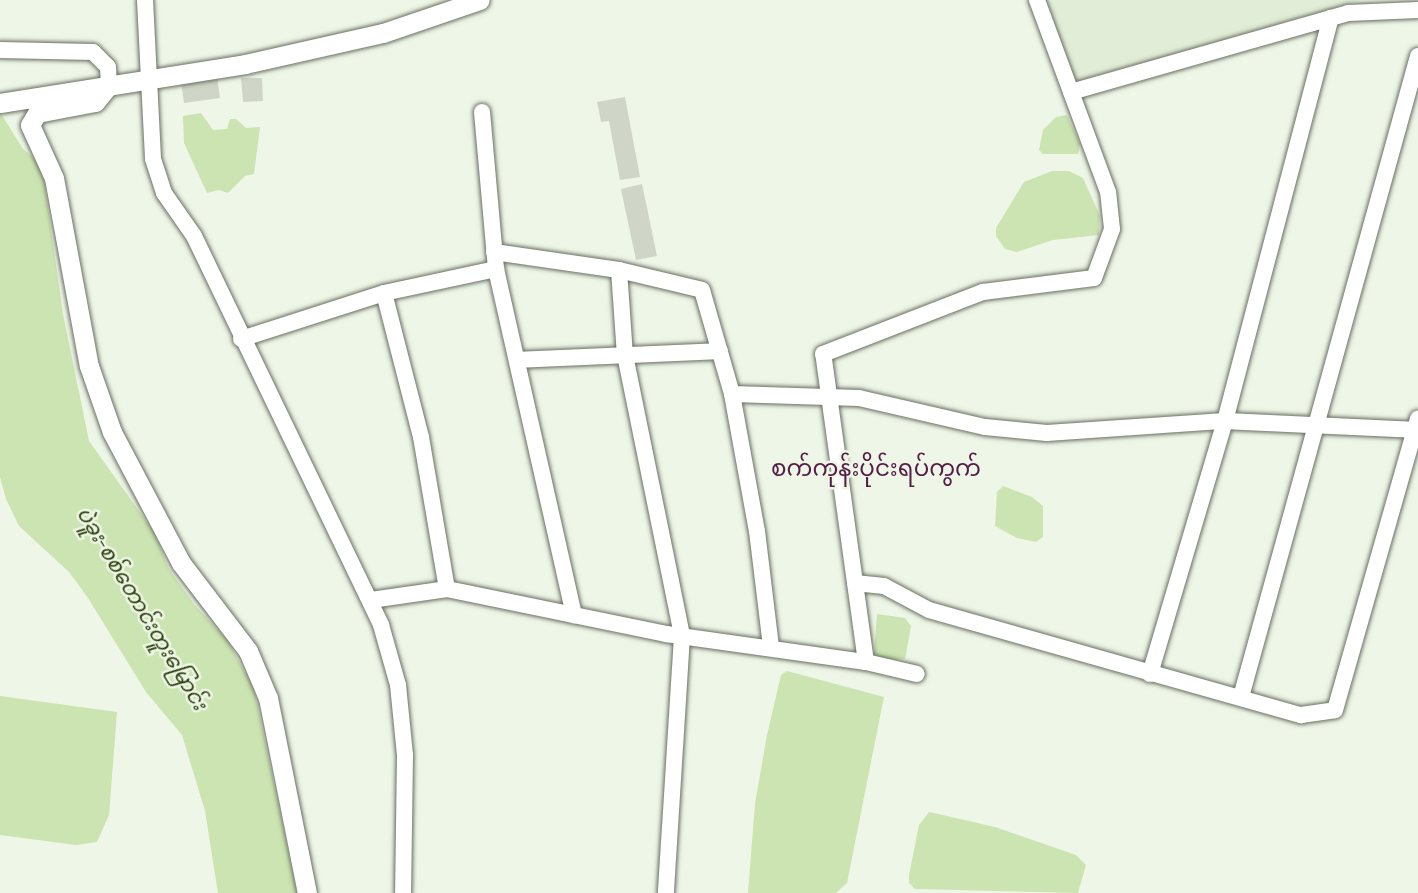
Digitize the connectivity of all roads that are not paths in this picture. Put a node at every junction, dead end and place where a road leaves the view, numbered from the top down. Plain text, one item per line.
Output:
1 (145, 0) edge
2 (480, 0) edge
3 (1037, 0) edge
4 (1418, 10) edge
5 (1331, 18) junction
6 (0, 50) edge
7 (1418, 56) edge
8 (149, 79) junction
9 (109, 85) junction
10 (1071, 93) junction
11 (5, 102) edge
12 (482, 112) dead end
13 (494, 251) junction
14 (496, 270) junction
15 (619, 270) junction
16 (384, 293) junction
17 (241, 338) junction
18 (720, 351) junction
19 (625, 355) junction
20 (517, 360) junction
21 (732, 394) junction
22 (829, 395) junction
23 (1225, 421) junction
24 (1320, 424) junction
25 (1417, 426) edge
26 (855, 583) junction
27 (447, 589) junction
28 (371, 600) junction
29 (573, 615) junction
30 (682, 636) junction
31 (771, 647) junction
32 (866, 662) junction
33 (917, 674) dead end
34 (1150, 674) junction
35 (1241, 698) junction
36 (307, 893) edge
37 (403, 893) edge
38 (666, 893) edge

1 - 8 street
2 - 8 street
3 - 10 street
4 - 5 street
5 - 10 street
5 - 23 street
6 - 9 street
7 - 24 street
8 - 9 street
8 - 17 street
9 - 11 street
9 - 36 street
10 - 22 street
12 - 13 street
13 - 14 street
13 - 15 street
14 - 16 street
14 - 20 street
15 - 18 street
15 - 19 street
16 - 17 street
16 - 27 street
17 - 28 street
18 - 19 street
18 - 21 street
19 - 20 street
19 - 30 street
20 - 29 street
21 - 22 street
21 - 31 street
22 - 23 street
22 - 26 street
23 - 24 street
23 - 34 street
24 - 25 street
24 - 35 street
25 - 35 street
26 - 32 street
26 - 34 street
27 - 28 street
27 - 29 street
28 - 37 street
29 - 30 street
30 - 31 street
30 - 38 street
31 - 32 street
32 - 33 street
34 - 35 street

